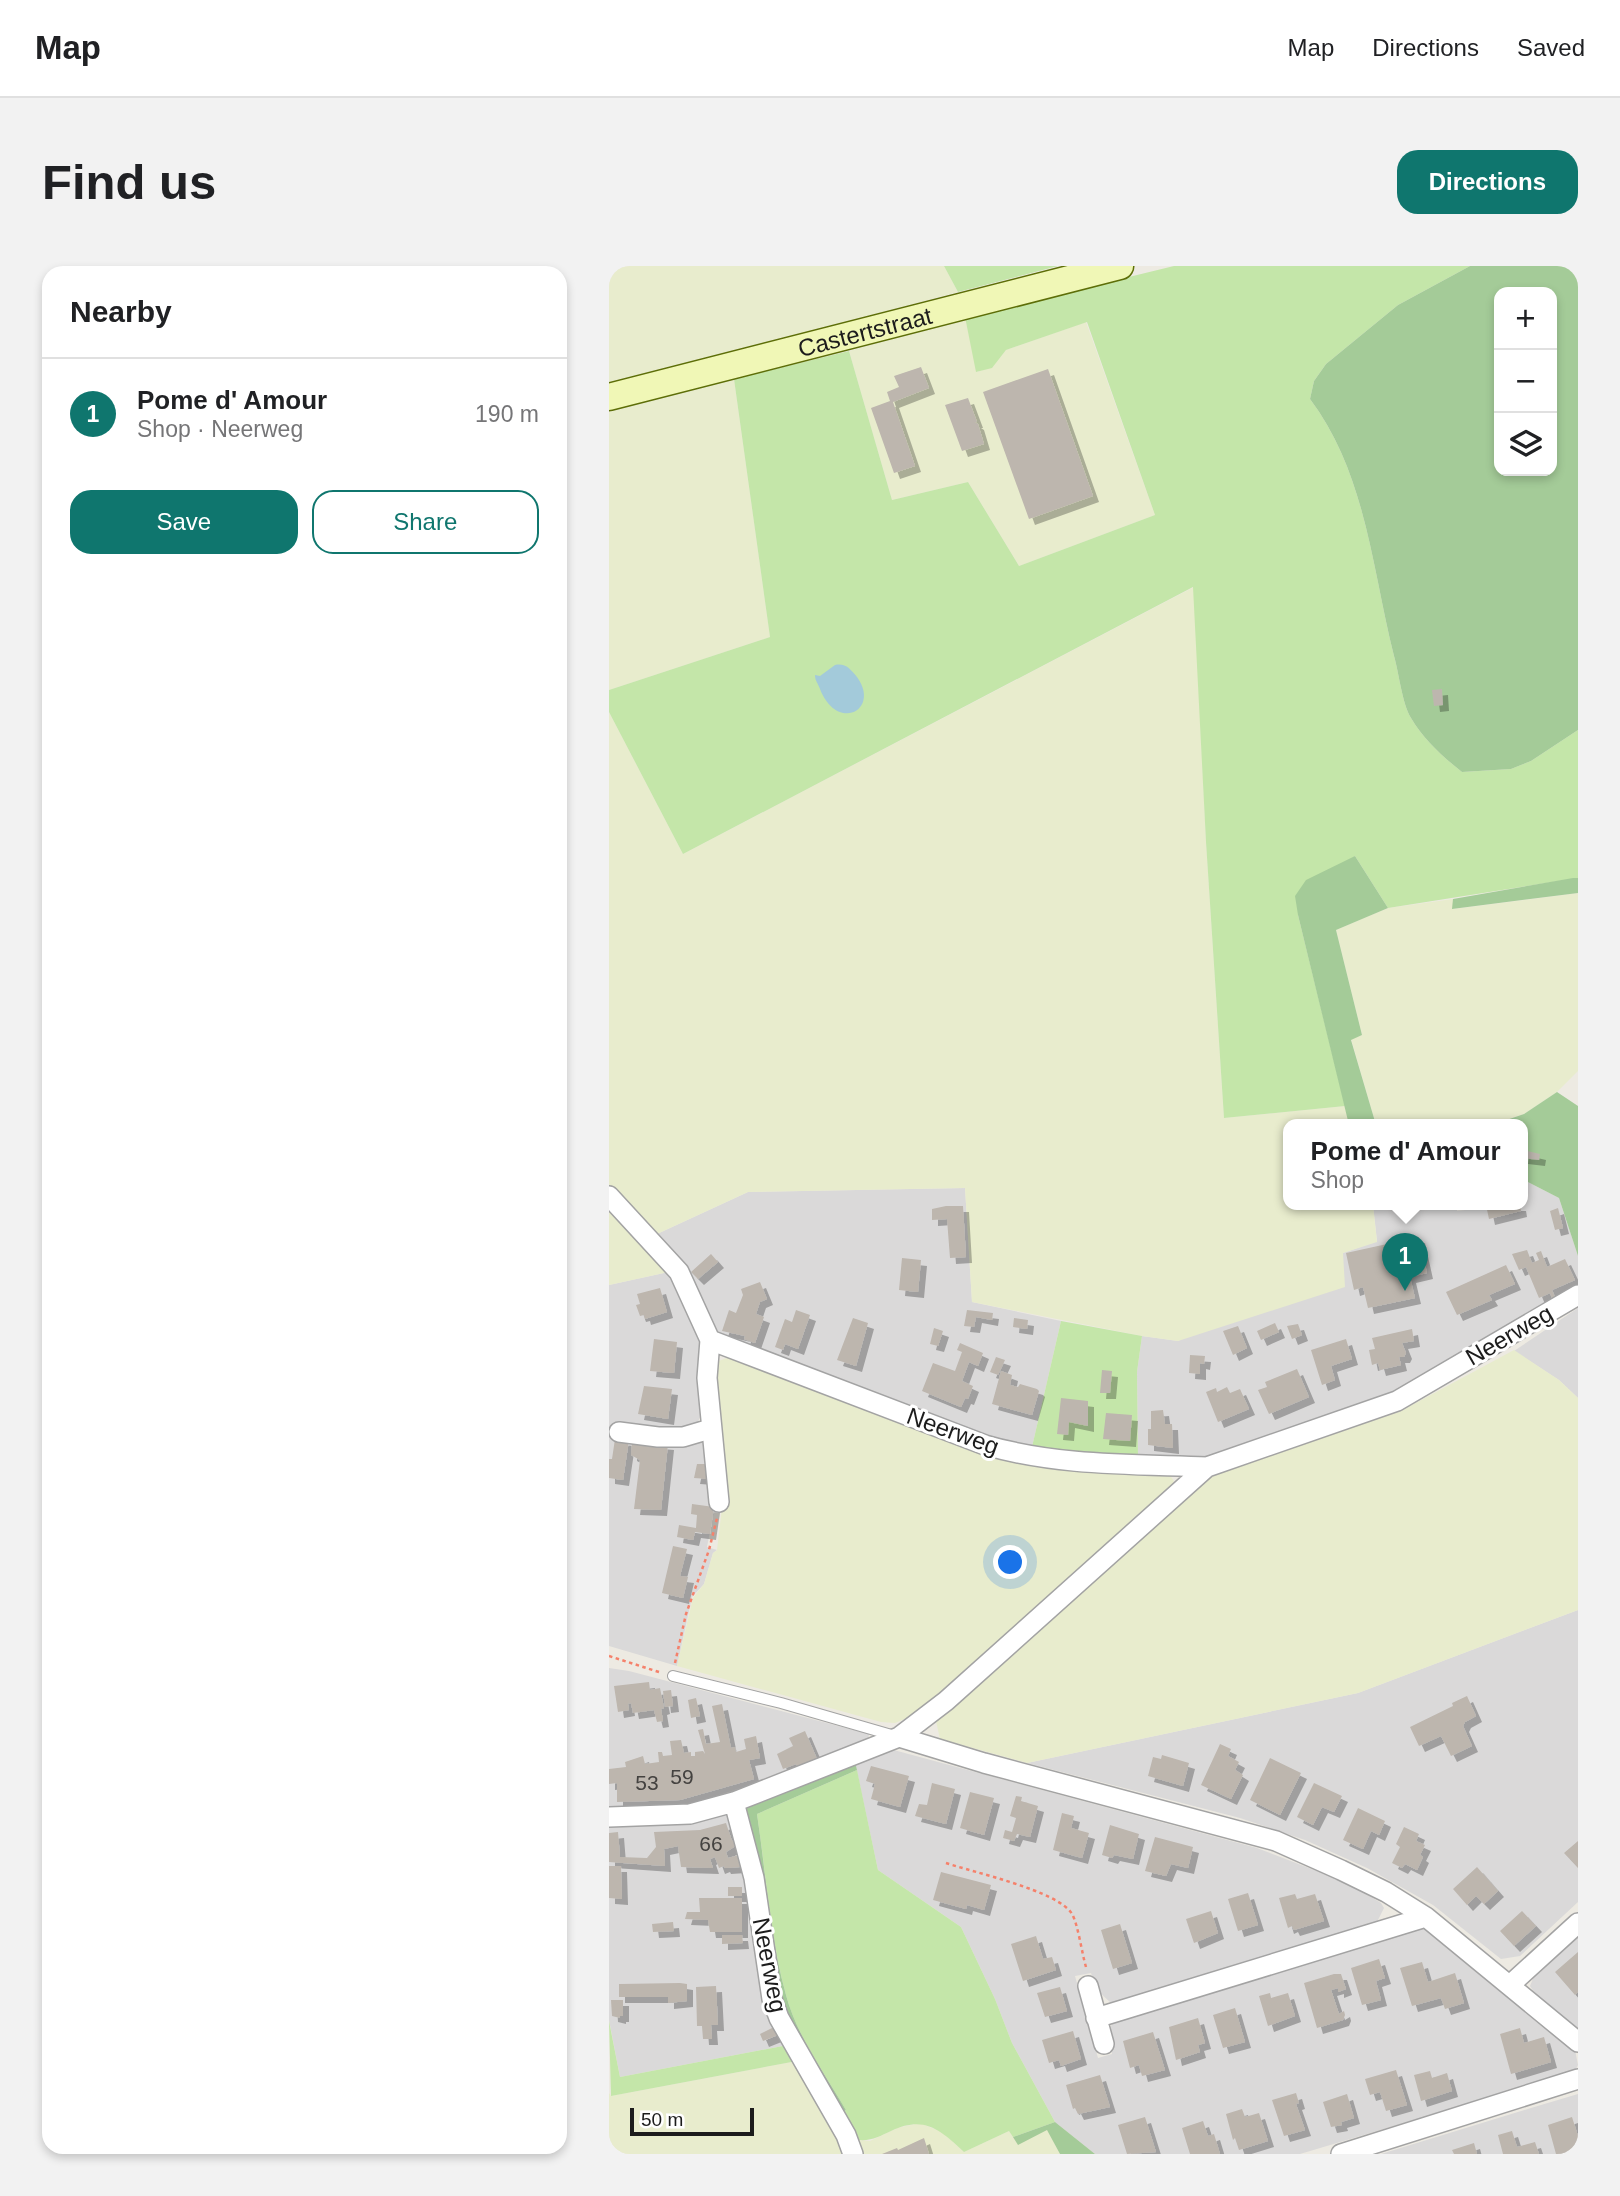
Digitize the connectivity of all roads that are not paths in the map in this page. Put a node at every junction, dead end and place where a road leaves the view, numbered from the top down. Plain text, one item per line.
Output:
1 (1120, 266) edge
2 (609, 397) edge
3 (609, 1196) edge
4 (1578, 1295) edge
5 (710, 1340) junction
6 (710, 1429) junction
7 (619, 1432) dead end
8 (1207, 1467) junction
9 (719, 1502) road end
10 (673, 1676) road end
11 (899, 1737) junction
12 (734, 1802) junction
13 (609, 1817) edge
14 (1426, 1917) junction
15 (1578, 1923) edge
16 (1510, 1985) junction
17 (1088, 1986) road end
18 (1096, 2018) junction
19 (1578, 2042) edge
20 (1104, 2044) dead end
21 (1578, 2078) edge
22 (853, 2154) edge
23 (1341, 2154) edge

1 - 2 main road, Castertstraat
3 - 5 street
4 - 8 street, Neerweg
5 - 6 street
5 - 8 street, Neerweg
6 - 7 street
6 - 9 street
8 - 11 street, Neerweg
10 - 11 lane
11 - 12 street, Neerweg
11 - 14 street
12 - 13 street, Neerweg
12 - 22 street, Neerweg
14 - 16 street
14 - 18 street
15 - 16 street
16 - 19 street
17 - 18 street
18 - 20 street
21 - 23 street

